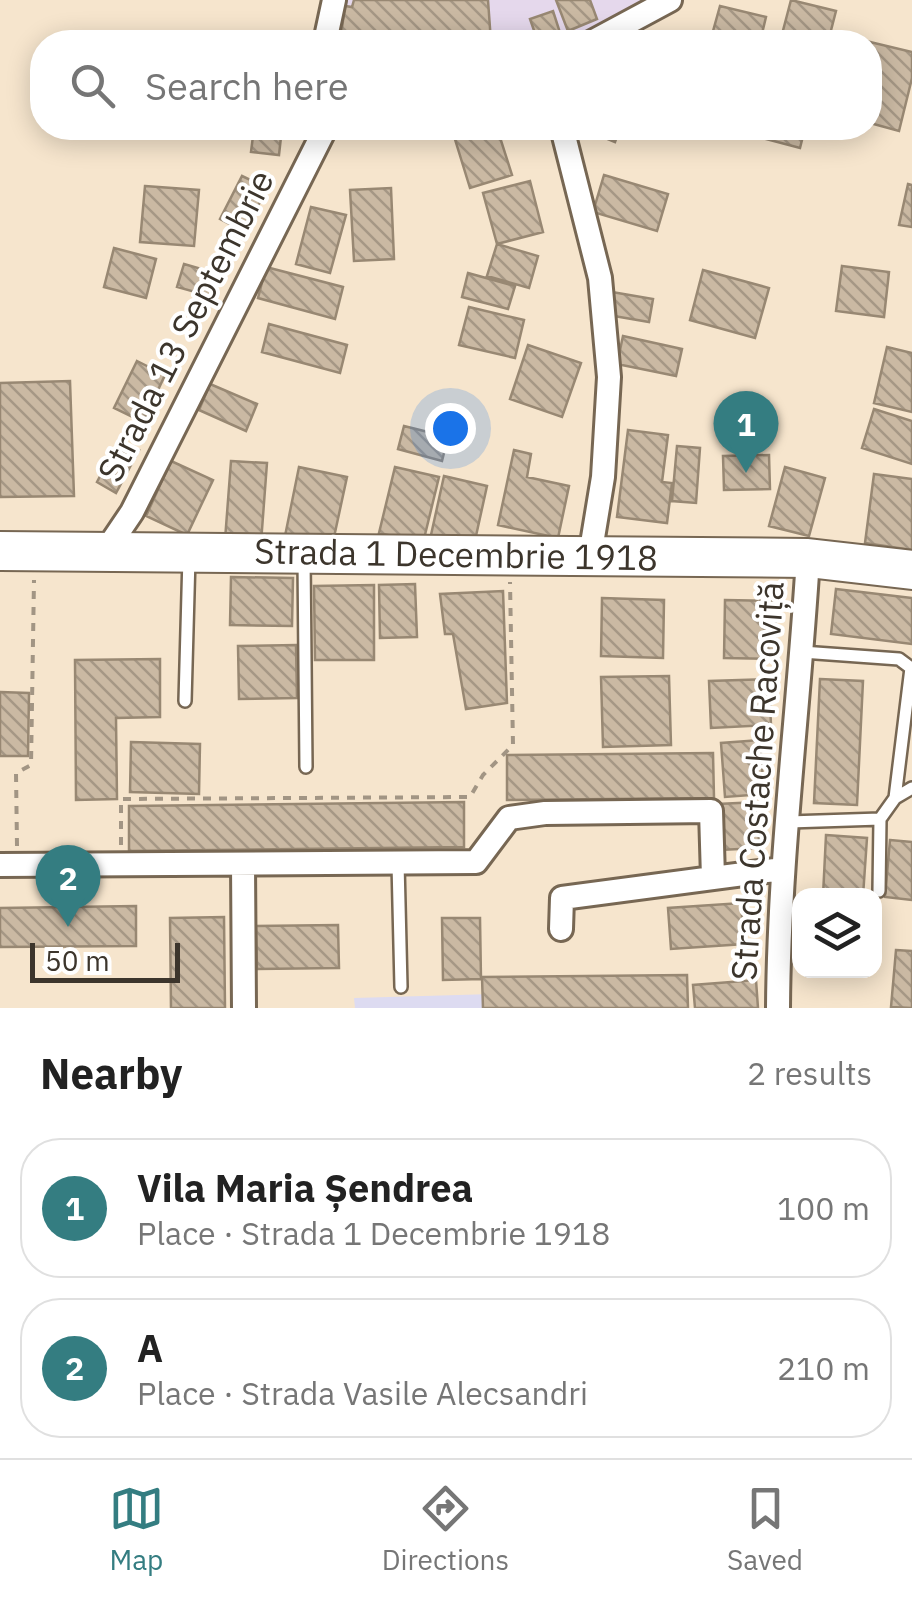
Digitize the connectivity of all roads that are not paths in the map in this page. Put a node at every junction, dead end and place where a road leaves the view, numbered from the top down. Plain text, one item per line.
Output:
1 (334, 0) edge
2 (670, 0) edge
3 (327, 30) edge
4 (614, 30) edge
5 (325, 140) edge
6 (565, 140) edge
7 (17, 551) edge
8 (105, 552) junction
9 (190, 553) junction
10 (304, 554) junction
11 (590, 556) junction
12 (808, 558) junction
13 (912, 570) edge
14 (802, 652) junction
15 (185, 701) dead end
16 (306, 768) dead end
17 (912, 788) edge
18 (895, 798) junction
19 (880, 820) junction
20 (789, 822) junction
21 (398, 862) junction
22 (243, 864) junction
23 (9, 865) edge
24 (783, 870) junction
25 (713, 878) junction
26 (879, 888) edge
27 (561, 929) dead end
28 (402, 987) dead end
29 (244, 1008) edge
30 (778, 1008) edge

1 - 3 street
2 - 4 street
5 - 8 street, Strada 13 Septembrie
6 - 11 street
7 - 8 main road, Strada 1 Decembrie 1918
8 - 9 main road, Strada 1 Decembrie 1918
9 - 10 main road, Strada 1 Decembrie 1918
9 - 15 lane
10 - 11 main road, Strada 1 Decembrie 1918
10 - 16 lane
11 - 12 main road, Strada 1 Decembrie 1918
12 - 13 main road, Strada 1 Decembrie 1918
12 - 14 street, Strada Costache Racoviță
14 - 18 lane
14 - 20 street, Strada Costache Racoviță
17 - 18 lane
18 - 19 lane
19 - 20 lane
19 - 26 lane
20 - 24 street, Strada Costache Racoviță
21 - 22 street
21 - 25 street
21 - 28 lane
22 - 23 street
22 - 29 street
24 - 25 street
24 - 30 street, Strada Costache Racoviță
25 - 27 street

